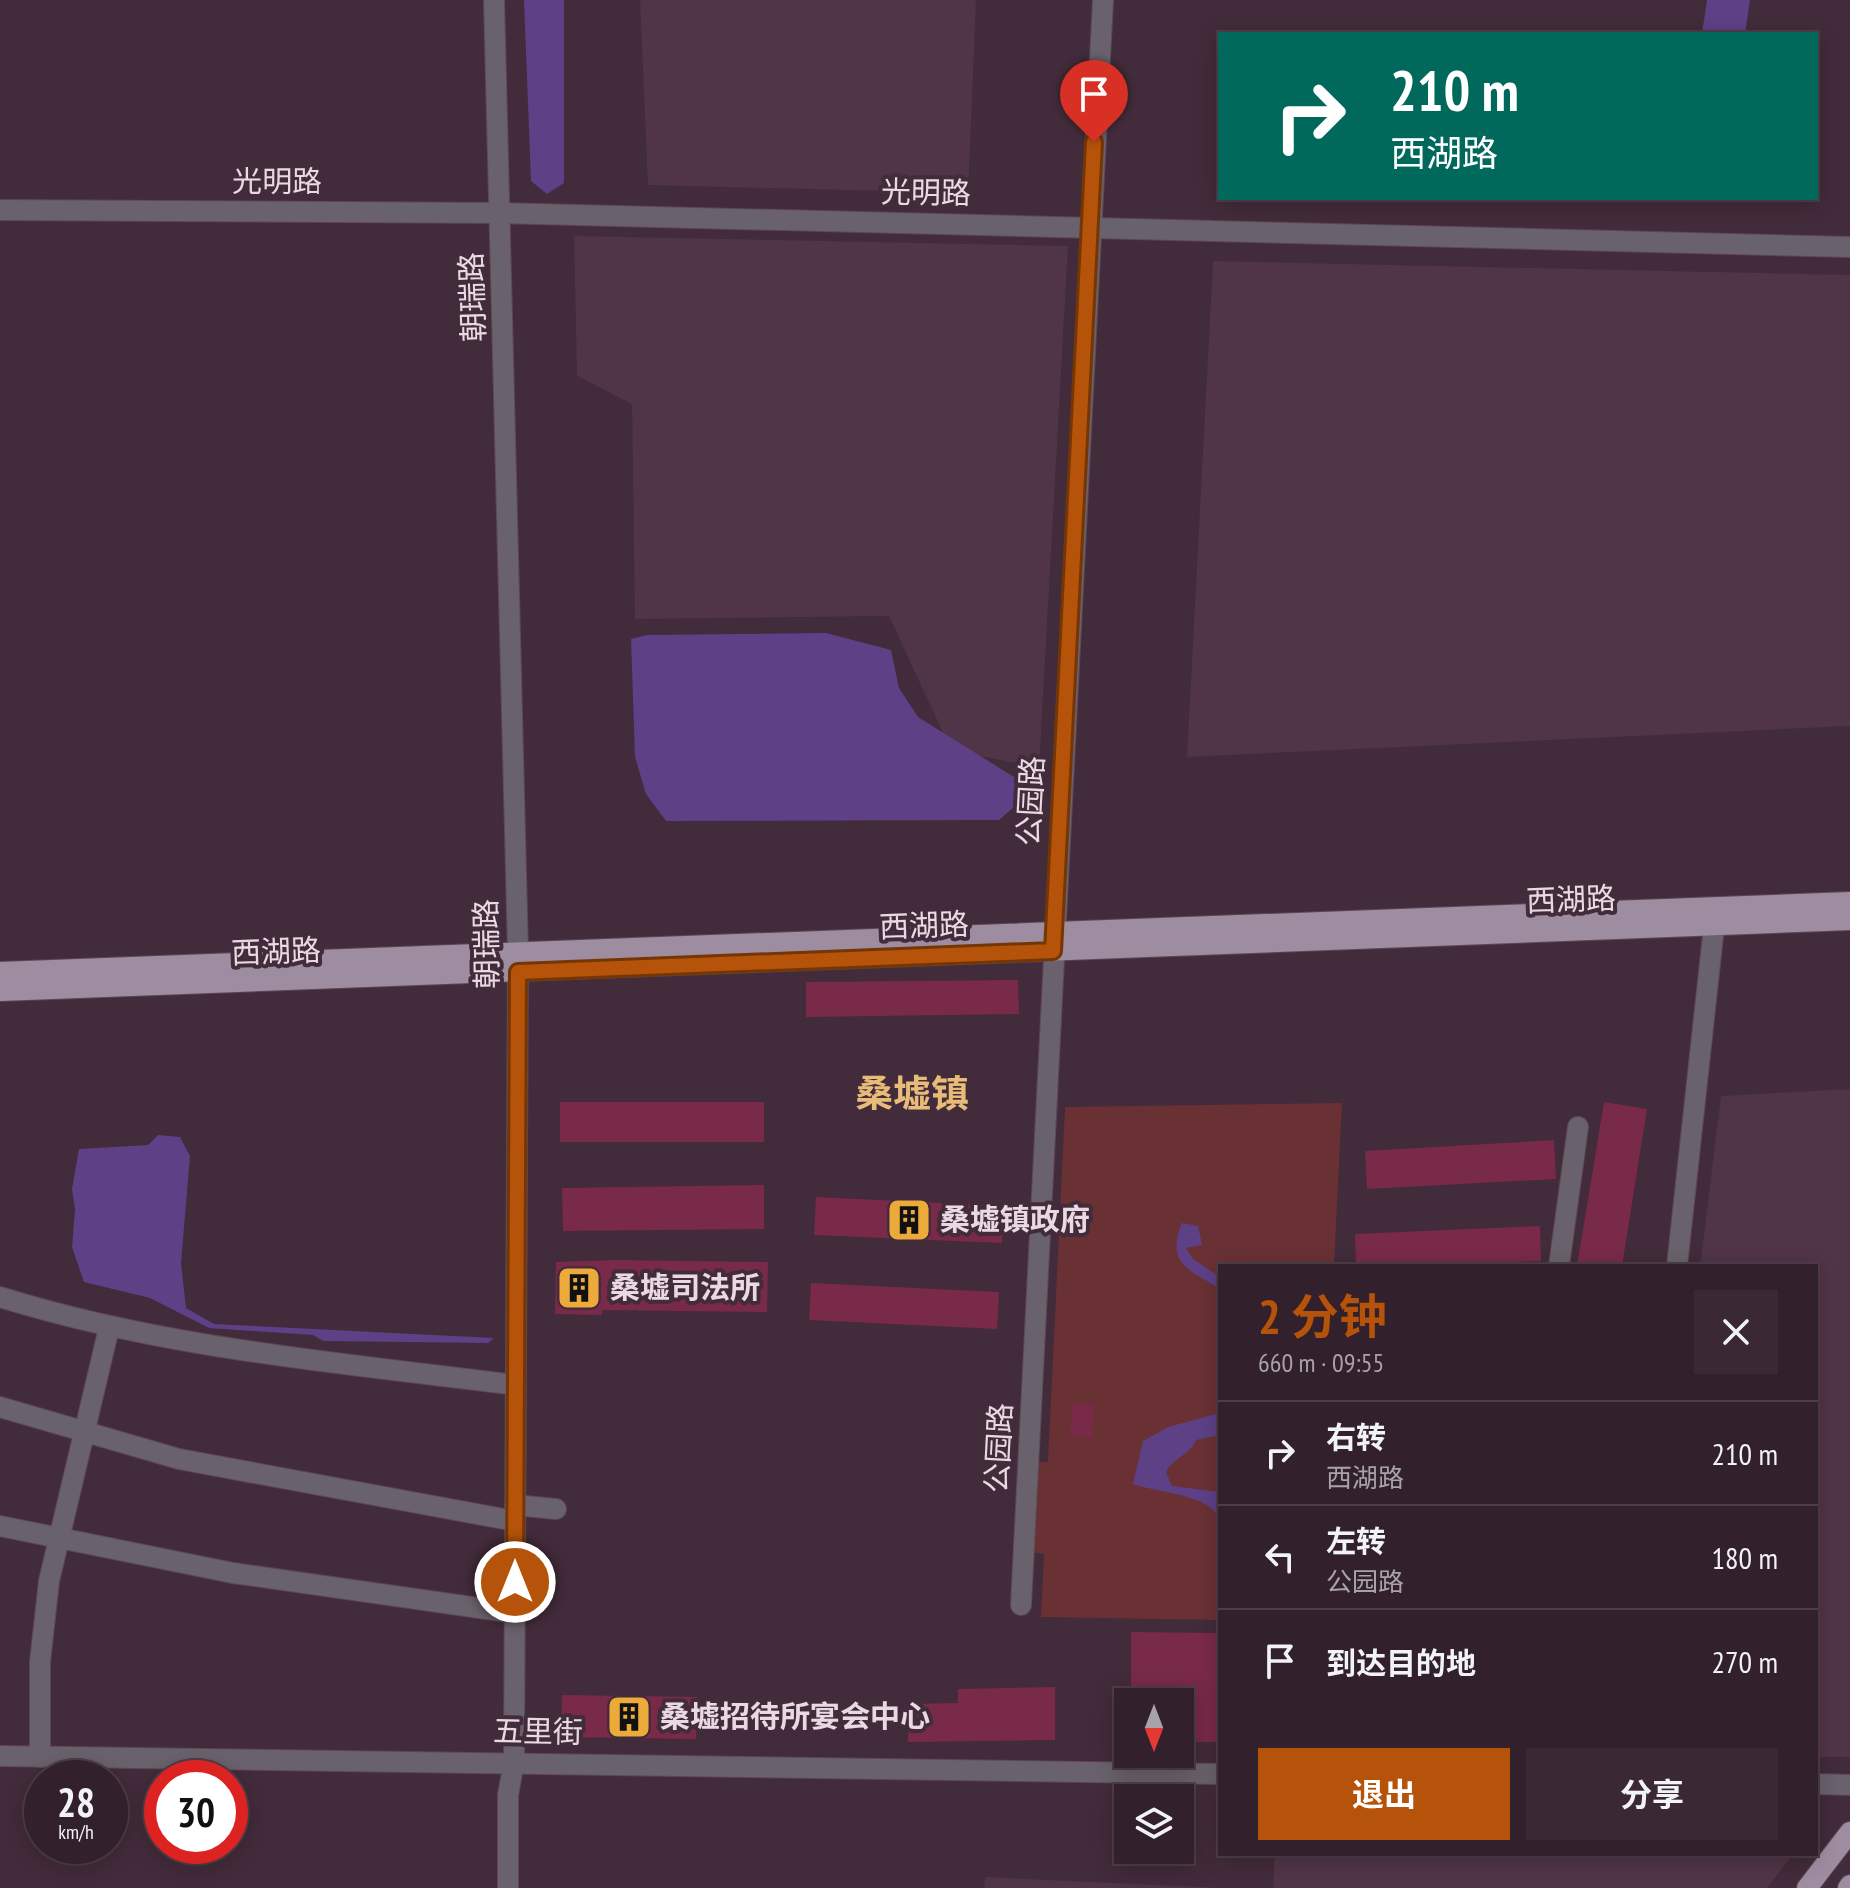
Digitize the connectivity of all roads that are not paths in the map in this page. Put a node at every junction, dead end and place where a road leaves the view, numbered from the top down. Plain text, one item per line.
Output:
1 (494, 0) edge
2 (1103, 0) edge
3 (0, 210) edge
4 (501, 213) junction
5 (1089, 228) junction
6 (1850, 247) edge
7 (1850, 902) edge
8 (1715, 916) junction
9 (1850, 920) edge
10 (1054, 942) junction
11 (518, 962) junction
12 (0, 972) edge
13 (0, 991) edge
14 (1578, 1127) dead end
15 (1559, 1264) edge
16 (1677, 1264) edge
17 (0, 1297) edge
18 (109, 1328) junction
19 (516, 1385) junction
20 (0, 1407) edge
21 (85, 1434) junction
22 (556, 1509) dead end
23 (515, 1513) junction
24 (0, 1526) edge
25 (58, 1539) junction
26 (1021, 1605) dead end
27 (515, 1613) junction
28 (0, 1756) edge
29 (40, 1757) junction
30 (514, 1762) junction
31 (1218, 1774) edge
32 (1818, 1784) edge
33 (1850, 1785) edge
34 (1850, 1832) edge
35 (508, 1888) edge
36 (1807, 1888) edge

1 - 4 street, 朝瑞路
2 - 5 street, 公园路
3 - 4 street, 光明路
4 - 5 street, 光明路
4 - 11 street, 朝瑞路
5 - 6 street, 光明路
5 - 10 street, 公园路
7 - 8 main road, 西湖路
8 - 9 main road, 西湖路
8 - 10 main road, 西湖路
8 - 16 street
10 - 11 main road, 西湖路
10 - 26 street, 公园路
11 - 12 main road, 西湖路
11 - 13 main road, 西湖路
11 - 19 street, 朝瑞路
14 - 15 street
17 - 18 street
18 - 19 street
18 - 21 street
19 - 23 street, 朝瑞路
20 - 21 street
21 - 23 street
21 - 25 street
22 - 23 street
23 - 27 street, 朝瑞路
24 - 25 street
25 - 27 street
25 - 29 street
27 - 30 street, 朝瑞路
28 - 29 street, 五里街
29 - 30 street, 五里街
30 - 31 street, 五里街
30 - 35 street, 朝瑞路
32 - 33 street
34 - 36 main road

